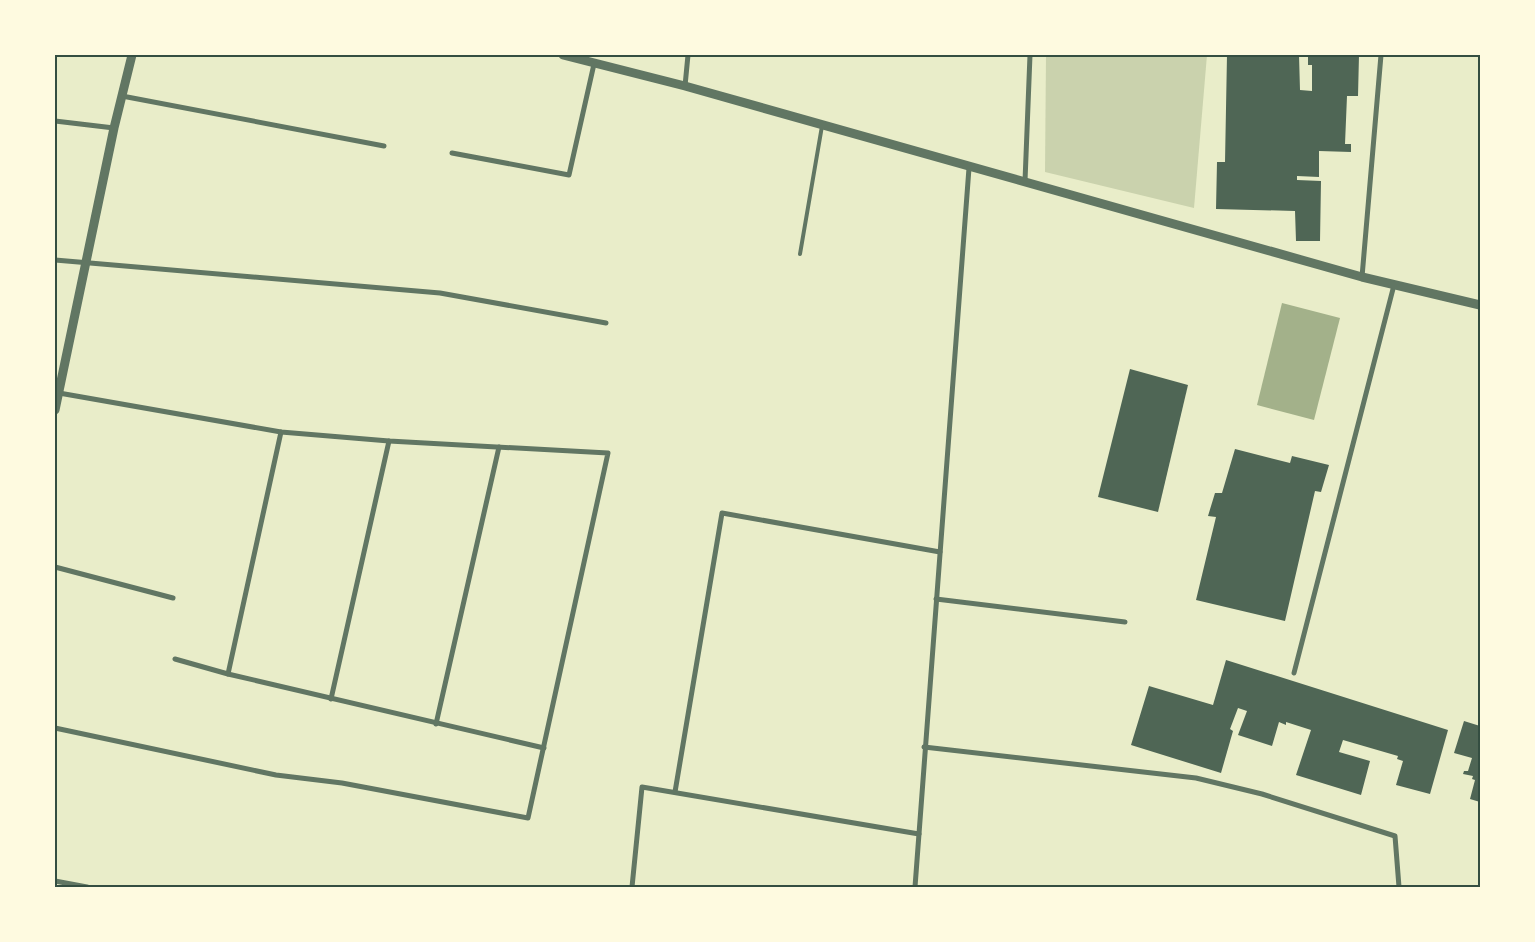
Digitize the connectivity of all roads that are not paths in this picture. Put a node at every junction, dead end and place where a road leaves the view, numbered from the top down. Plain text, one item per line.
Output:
1 (132, 55) edge
2 (563, 55) edge
3 (688, 55) edge
4 (1030, 55) edge
5 (1381, 55) edge
6 (594, 64) junction
7 (685, 86) junction
8 (122, 96) junction
9 (55, 121) edge
10 (822, 124) junction
11 (114, 128) junction
12 (384, 146) dead end
13 (452, 153) dead end
14 (970, 168) junction
15 (1025, 181) junction
16 (800, 254) dead end
17 (55, 260) edge
18 (86, 261) junction
19 (1362, 277) junction
20 (1394, 285) junction
21 (1480, 305) edge
22 (606, 323) dead end
23 (58, 393) junction
24 (55, 410) edge
25 (281, 432) junction
26 (389, 441) junction
27 (499, 447) junction
28 (940, 552) junction
29 (55, 567) edge
30 (173, 598) dead end
31 (936, 599) junction
32 (1125, 622) dead end
33 (175, 659) dead end
34 (1294, 672) dead end
35 (228, 674) junction
36 (331, 699) junction
37 (436, 724) junction
38 (55, 728) edge
39 (924, 747) junction
40 (544, 748) junction
41 (675, 792) junction
42 (919, 834) junction
43 (55, 881) edge
44 (87, 887) edge
45 (632, 887) edge
46 (915, 887) edge
47 (1399, 887) edge

1 - 8 street
2 - 6 street
3 - 7 street
4 - 15 street
5 - 19 street
6 - 7 street
6 - 13 street
7 - 10 street
8 - 11 street
8 - 12 street
9 - 11 street
10 - 14 street
10 - 16 lane
11 - 18 street
14 - 15 street
14 - 28 street
15 - 19 street
17 - 18 street
18 - 22 street
18 - 23 street
19 - 20 street
20 - 21 street
20 - 34 street
23 - 24 street
23 - 25 street
25 - 26 street
25 - 35 street
26 - 27 street
26 - 36 street
27 - 37 street
27 - 40 street
28 - 31 street
28 - 41 street
29 - 30 street
31 - 32 street
31 - 39 street
33 - 35 street
35 - 36 street
36 - 37 street
37 - 40 street
38 - 40 street
39 - 42 street
39 - 47 street
41 - 42 street
41 - 45 street
42 - 46 street
43 - 44 street

